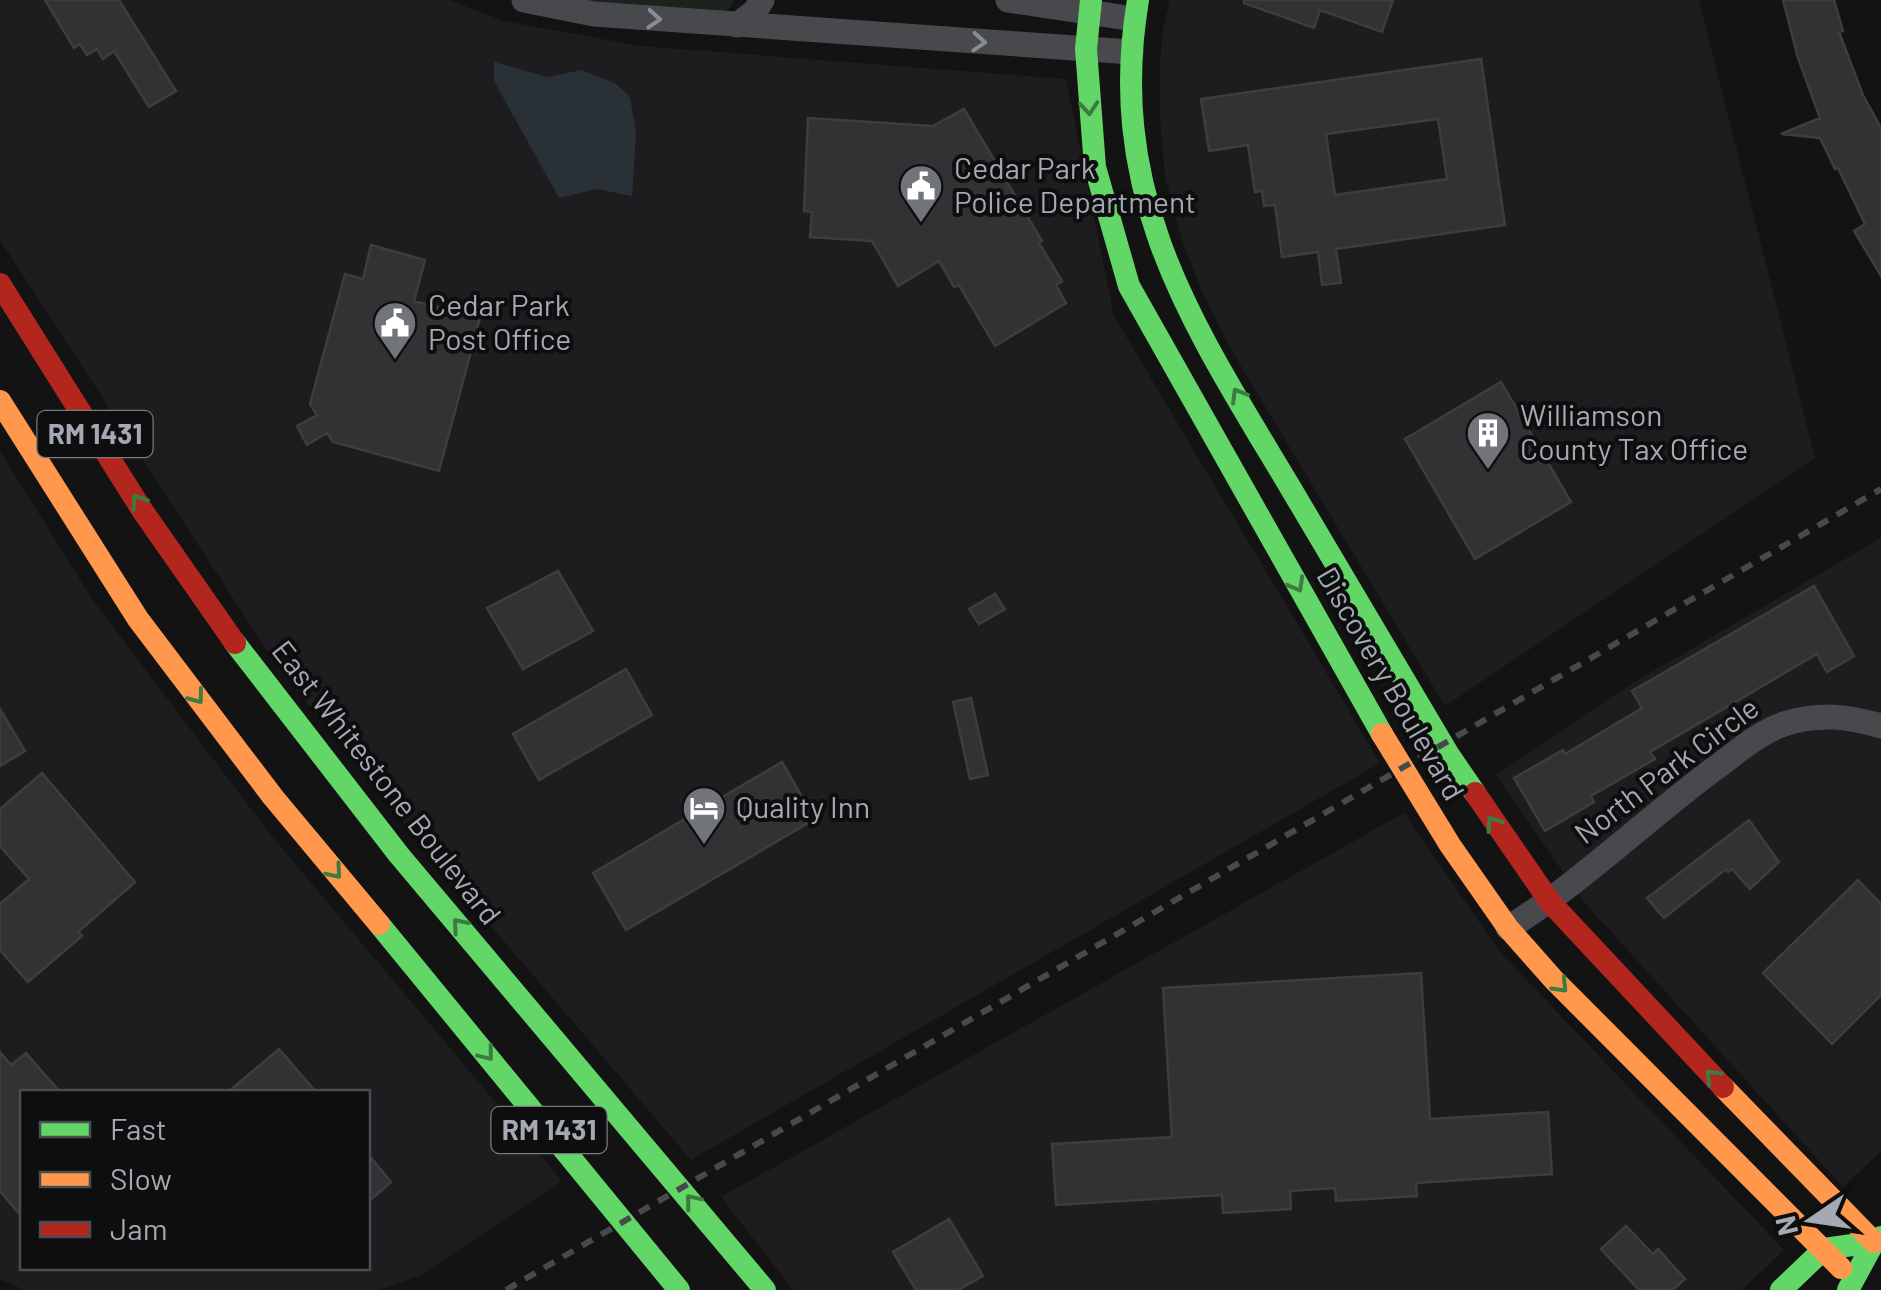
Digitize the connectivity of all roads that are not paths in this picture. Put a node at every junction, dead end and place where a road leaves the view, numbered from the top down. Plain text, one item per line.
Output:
1 (524, 0) edge
2 (762, 0) edge
3 (1008, 0) edge
4 (1090, 5) edge
5 (1136, 9) edge
6 (737, 25) junction
7 (1086, 50) junction
8 (1131, 52) junction
9 (0, 284) edge
10 (0, 401) edge
11 (1881, 726) edge
12 (1550, 902) junction
13 (1508, 928) junction
14 (1878, 1240) edge
15 (1824, 1249) junction
16 (1851, 1286) edge
17 (678, 1290) edge
18 (765, 1290) edge
19 (1781, 1290) edge

1 -> 6 street
2 - 6 street
3 - 4 street
4 - 5 street
4 - 7 street, Discovery Boulevard
5 - 8 street, Discovery Boulevard
6 -> 7 street
7 - 8 street
7 -> 13 street, Discovery Boulevard
12 -> 8 street, Discovery Boulevard
18 -> 9 street, East Whitestone Boulevard / RM 1431
10 -> 17 street, RM 1431
11 - 12 street, North Park Circle
12 - 13 street, North Park Circle
14 -> 12 street, Discovery Boulevard
13 -> 15 street, Discovery Boulevard
14 - 15 street
14 - 16 street
15 - 16 street, Discovery Boulevard
15 - 19 street

